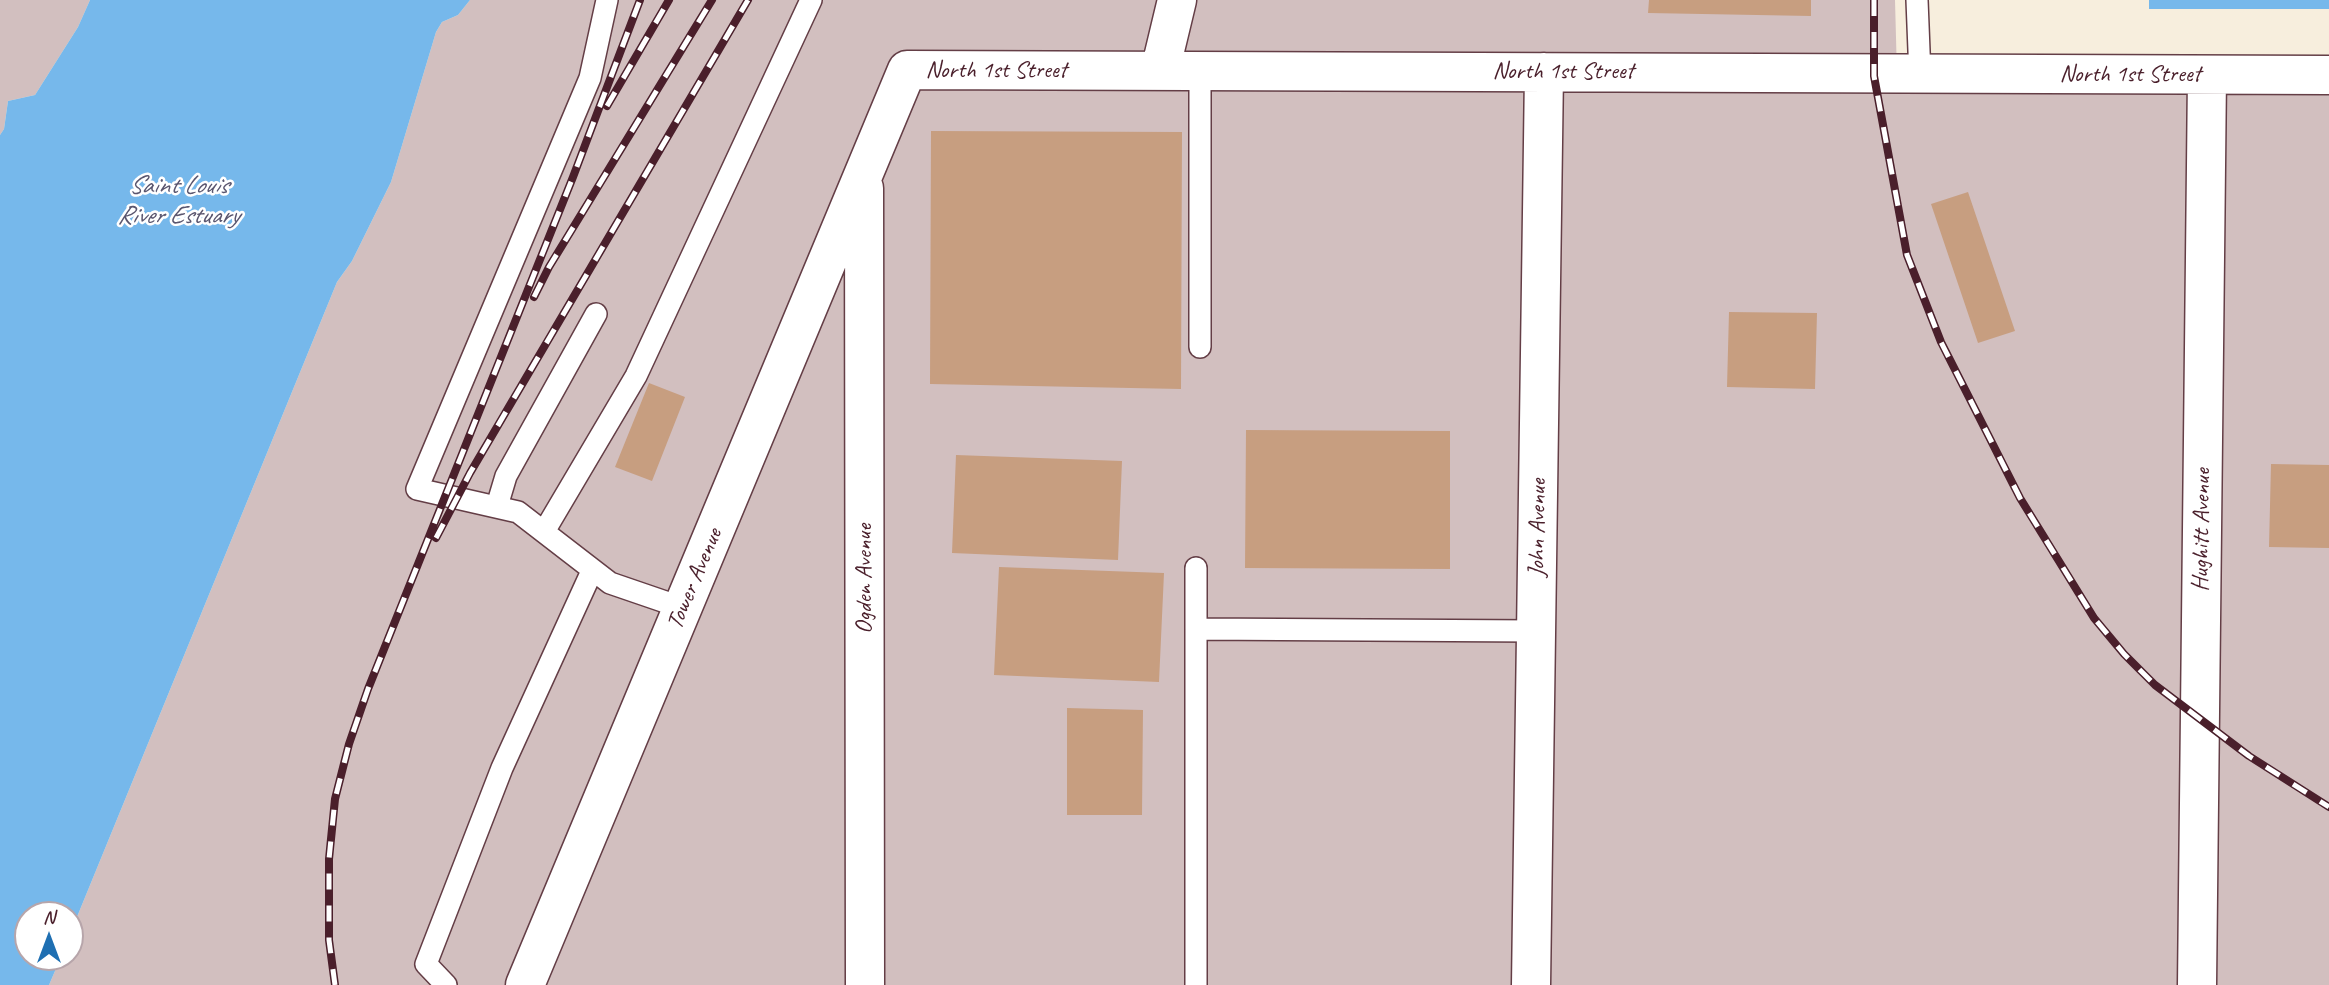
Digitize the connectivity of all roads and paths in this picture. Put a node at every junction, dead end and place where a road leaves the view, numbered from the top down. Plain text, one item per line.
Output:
1 (607, 0) edge
2 (811, 0) edge
3 (1177, 0) edge
4 (1917, 0) edge
5 (1160, 71) junction
6 (1200, 71) junction
7 (1544, 72) junction
8 (2207, 75) junction
9 (2329, 75) edge
10 (1920, 76) junction
11 (864, 172) junction
12 (596, 314) dead end
13 (1200, 347) dead end
14 (497, 506) junction
15 (545, 530) junction
16 (1196, 568) dead end
17 (592, 571) junction
18 (683, 608) junction
19 (1196, 629) junction
20 (1536, 631) junction
21 (446, 985) edge
22 (525, 985) edge
23 (865, 985) edge
24 (1196, 985) edge
25 (1531, 985) edge
26 (2197, 985) edge

1 - 14 lane
2 - 15 lane
3 - 5 street
4 - 10 lane
5 - 6 street, North 1st Street
5 - 11 street, North 1st Street
6 - 7 street, North 1st Street
6 - 13 lane
7 - 10 street, North 1st Street
7 - 20 street, John Avenue
8 - 9 street, North 1st Street
8 - 10 street, North 1st Street
8 - 26 street, Hughitt Avenue
11 - 18 street, Tower Avenue
11 - 23 street, Ogden Avenue
12 - 14 lane
14 - 15 lane
15 - 17 lane
16 - 19 lane
17 - 18 lane
17 - 21 lane
18 - 22 street, Tower Avenue
19 - 20 lane
19 - 24 lane
20 - 25 street, John Avenue

